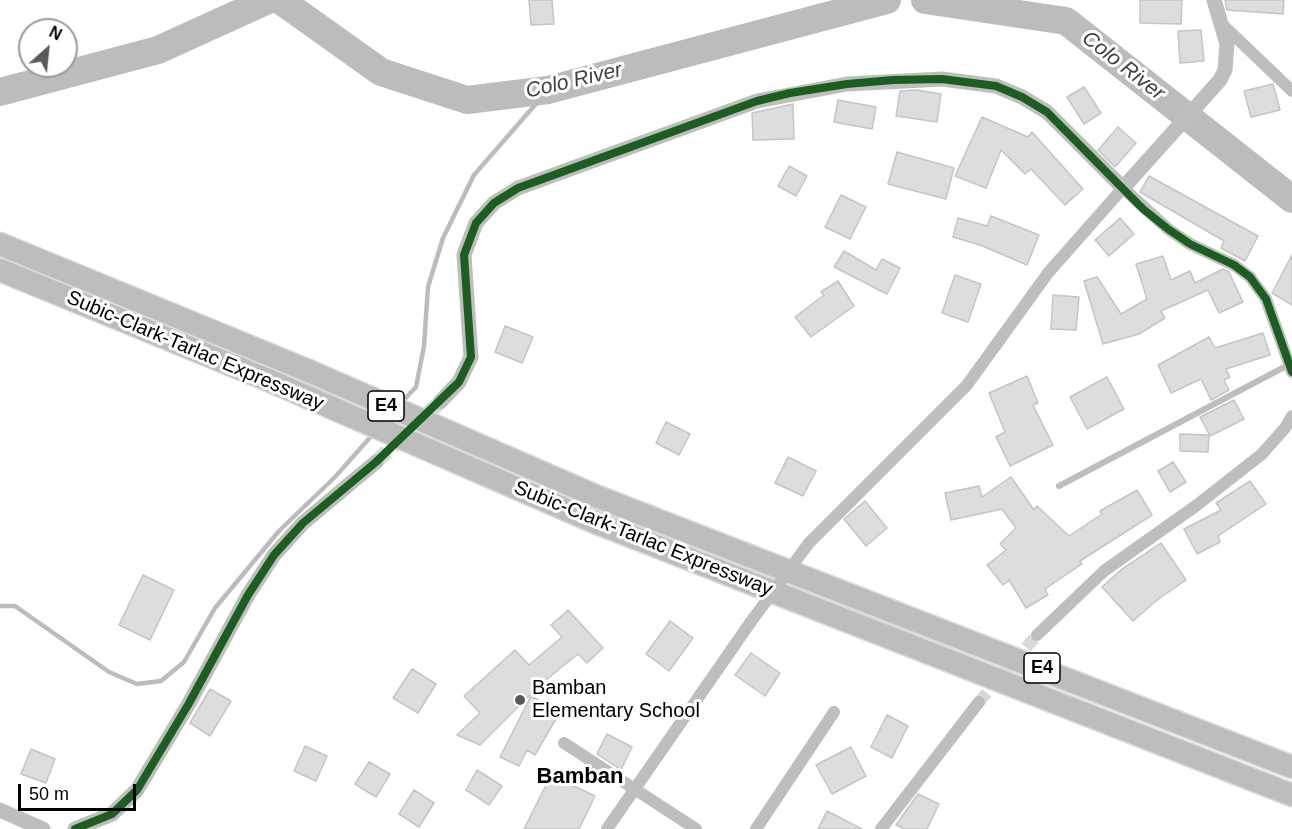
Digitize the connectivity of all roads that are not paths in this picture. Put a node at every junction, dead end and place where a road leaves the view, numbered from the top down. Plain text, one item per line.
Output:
1 (1214, 0) edge
2 (1223, 25) junction
3 (1292, 91) edge
4 (1123, 188) junction
5 (0, 244) edge
6 (0, 270) edge
7 (1291, 368) edge
8 (440, 402) tunnel mouth
9 (1292, 417) edge
10 (376, 462) tunnel mouth
11 (1059, 486) dead end
12 (1037, 636) tunnel mouth
13 (979, 702) tunnel mouth
14 (834, 712) dead end
15 (564, 742) dead end
16 (1286, 764) edge
17 (634, 787) junction
18 (1292, 795) edge
19 (0, 810) edge
20 (43, 829) edge
21 (75, 829) edge
22 (607, 829) edge
23 (696, 829) edge
24 (756, 829) edge
25 (881, 829) edge

1 - 2 street
2 - 3 street
2 - 4 street
4 - 7 street
4 - 8 street
4 - 17 street, bridge
5 - 16 highway, Subic-Clark-Tarlac Expressway / E4
6 - 18 highway, Subic-Clark-Tarlac Expressway / E4
7 - 11 lane
9 - 12 street
10 - 21 street
13 - 25 street
14 - 24 street
15 - 17 street
17 - 22 street
17 - 23 street
19 - 20 street

